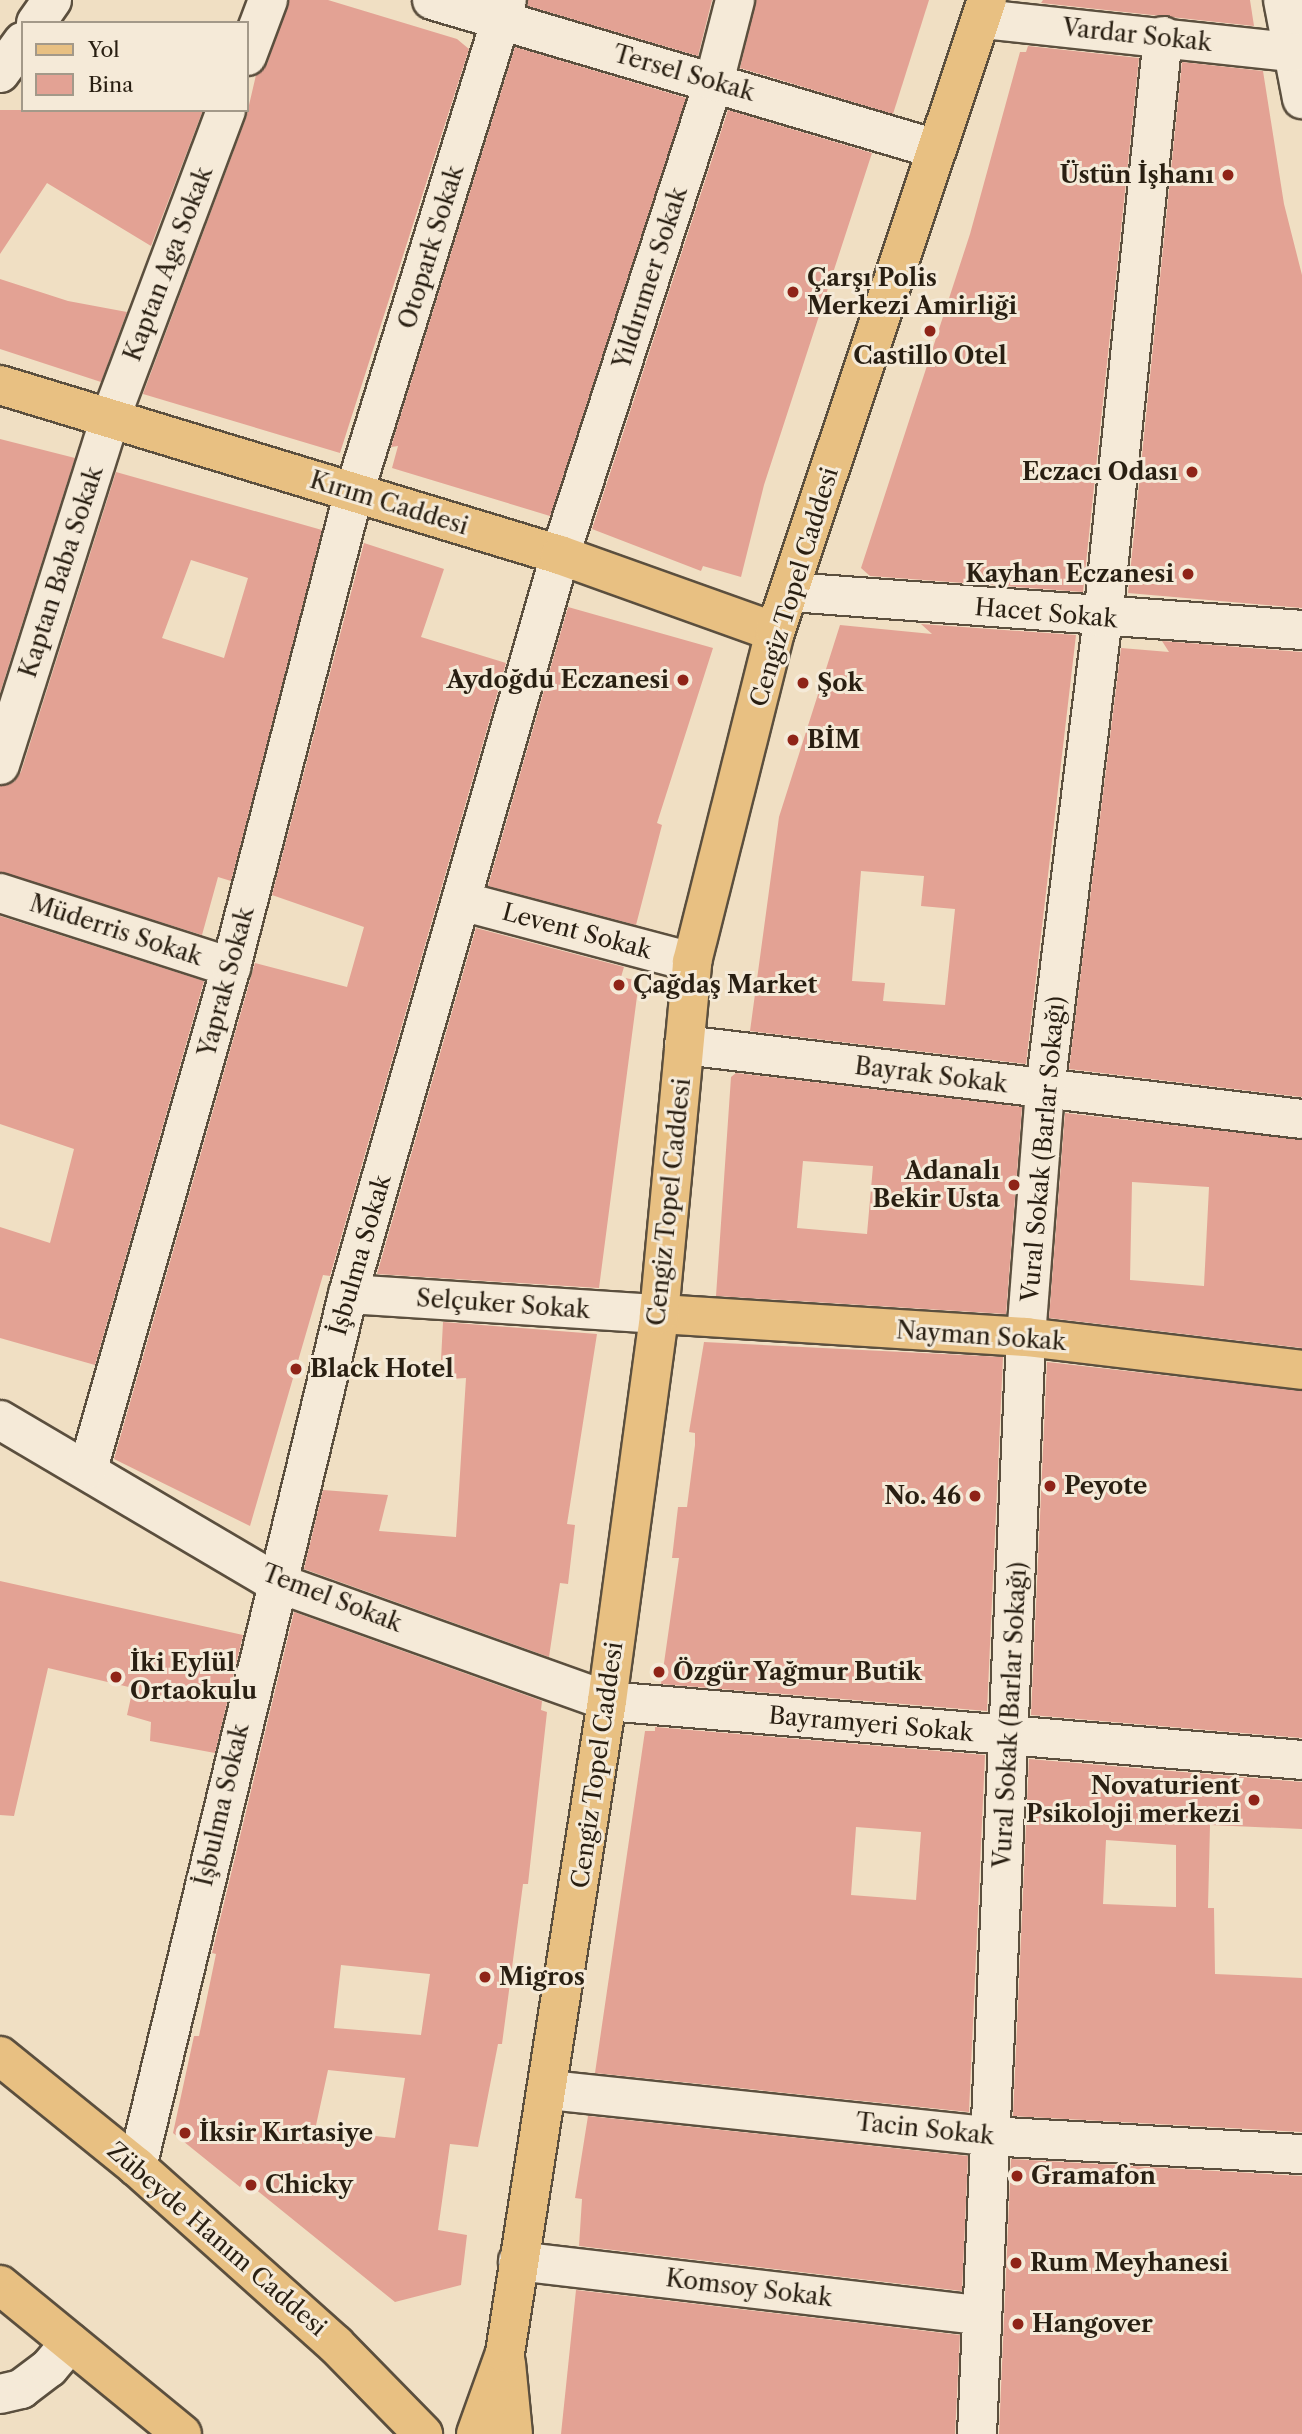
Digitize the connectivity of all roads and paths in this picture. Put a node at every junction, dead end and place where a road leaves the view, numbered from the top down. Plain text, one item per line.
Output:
1 (52, 0) edge
2 (268, 0) edge
3 (432, 0) edge
4 (735, 0) edge
5 (1283, 0) edge
6 (505, 10) edge
7 (984, 10) edge
8 (37, 21) edge
9 (1163, 36) junction
10 (21, 44) edge
11 (1293, 52) junction
12 (248, 53) edge
13 (0, 73) edge
14 (714, 82) junction
15 (1302, 99) edge
16 (225, 112) edge
17 (936, 149) junction
18 (0, 385) edge
19 (110, 419) junction
20 (354, 493) junction
21 (560, 555) junction
22 (791, 592) junction
23 (1104, 618) junction
24 (1302, 630) edge
25 (775, 632) junction
26 (0, 765) edge
27 (0, 893) edge
28 (461, 901) junction
29 (692, 962) junction
30 (232, 967) junction
31 (684, 1045) junction
32 (1045, 1089) junction
33 (1302, 1119) edge
34 (348, 1294) junction
35 (659, 1314) junction
36 (1026, 1337) junction
37 (1302, 1370) edge
38 (0, 1420) edge
39 (88, 1469) junction
40 (275, 1582) junction
41 (607, 1701) junction
42 (1010, 1736) junction
43 (1302, 1760) edge
44 (0, 2056) edge
45 (549, 2090) junction
46 (988, 2136) junction
47 (1302, 2154) edge
48 (137, 2167) junction
49 (518, 2261) junction
50 (0, 2285) edge
51 (981, 2315) junction
52 (70, 2343) junction
53 (505, 2353) junction
54 (0, 2394) edge
55 (182, 2434) edge
56 (423, 2434) edge
57 (476, 2434) edge
58 (513, 2434) edge
59 (976, 2434) edge

1 - 8 street
2 - 12 street
3 - 6 street, Tersel Sokak
4 - 14 street, Yıldırımer Sokak
5 - 11 street
6 - 14 street, Tersel Sokak
6 - 20 street, Otopark Sokak
7 - 9 street, Vardar Sokak
7 - 17 main road, Cengiz Topel Caddesi
9 - 11 street, Vardar Sokak
9 - 23 street, Vural Sokak (Barlar Sokağı)
10 - 13 street
11 - 15 street
14 - 17 street, Tersel Sokak
14 - 21 street, Yıldırımer Sokak
16 - 19 street, Kaptan Aga Sokak
17 - 22 main road, Cengiz Topel Caddesi
18 - 19 main road, Kırım Caddesi
19 - 20 main road, Kırım Caddesi
19 - 26 street, Kaptan Baba Sokak
20 - 21 main road, Kırım Caddesi
20 - 30 street, Yaprak Sokak
21 - 25 main road, Kırım Caddesi
21 - 28 street, İşbulma Sokak
22 - 23 street, Hacet Sokak
22 - 25 main road, Cengiz Topel Caddesi
23 - 24 street, Hacet Sokak
23 - 32 street, Vural Sokak (Barlar Sokağı)
25 - 29 main road, Cengiz Topel Caddesi
27 - 30 street, Müderris Sokak
28 - 29 street, Levent Sokak
28 - 34 street, İşbulma Sokak
29 - 31 main road, Cengiz Topel Caddesi
30 - 39 street, Yaprak Sokak
31 - 32 street, Bayrak Sokak
31 - 35 main road, Cengiz Topel Caddesi
32 - 33 street, Bayrak Sokak
32 - 36 street, Vural Sokak (Barlar Sokağı)
34 - 35 street, Selçuker Sokak
34 - 40 street, İşbulma Sokak
35 - 36 main road, Nayman Sokak
35 - 41 main road, Cengiz Topel Caddesi
36 - 37 main road, Nayman Sokak
36 - 42 street, Vural Sokak (Barlar Sokağı)
38 - 39 street, Temel Sokak
39 - 40 street, Temel Sokak
40 - 41 street, Temel Sokak
40 - 48 street, İşbulma Sokak
41 - 42 street, Bayramyeri Sokak
41 - 45 main road, Cengiz Topel Caddesi
42 - 43 street, Bayramyeri Sokak
42 - 46 street, Vural Sokak (Barlar Sokağı)
44 - 48 main road, Zübeyde Hanım Caddesi
45 - 46 street, Tacin Sokak
45 - 49 main road, Cengiz Topel Caddesi
46 - 47 street, Tacin Sokak
46 - 51 street, Vural Sokak (Barlar Sokağı)
48 - 56 main road, Zübeyde Hanım Caddesi
49 - 51 street, Komsoy Sokak
49 - 53 main road, Cengiz Topel Caddesi
50 - 52 main road
51 - 59 street, Vural Sokak (Barlar Sokağı)
52 - 54 street
52 - 55 main road
53 - 57 main road, Cengiz Topel Caddesi
53 - 58 main road

